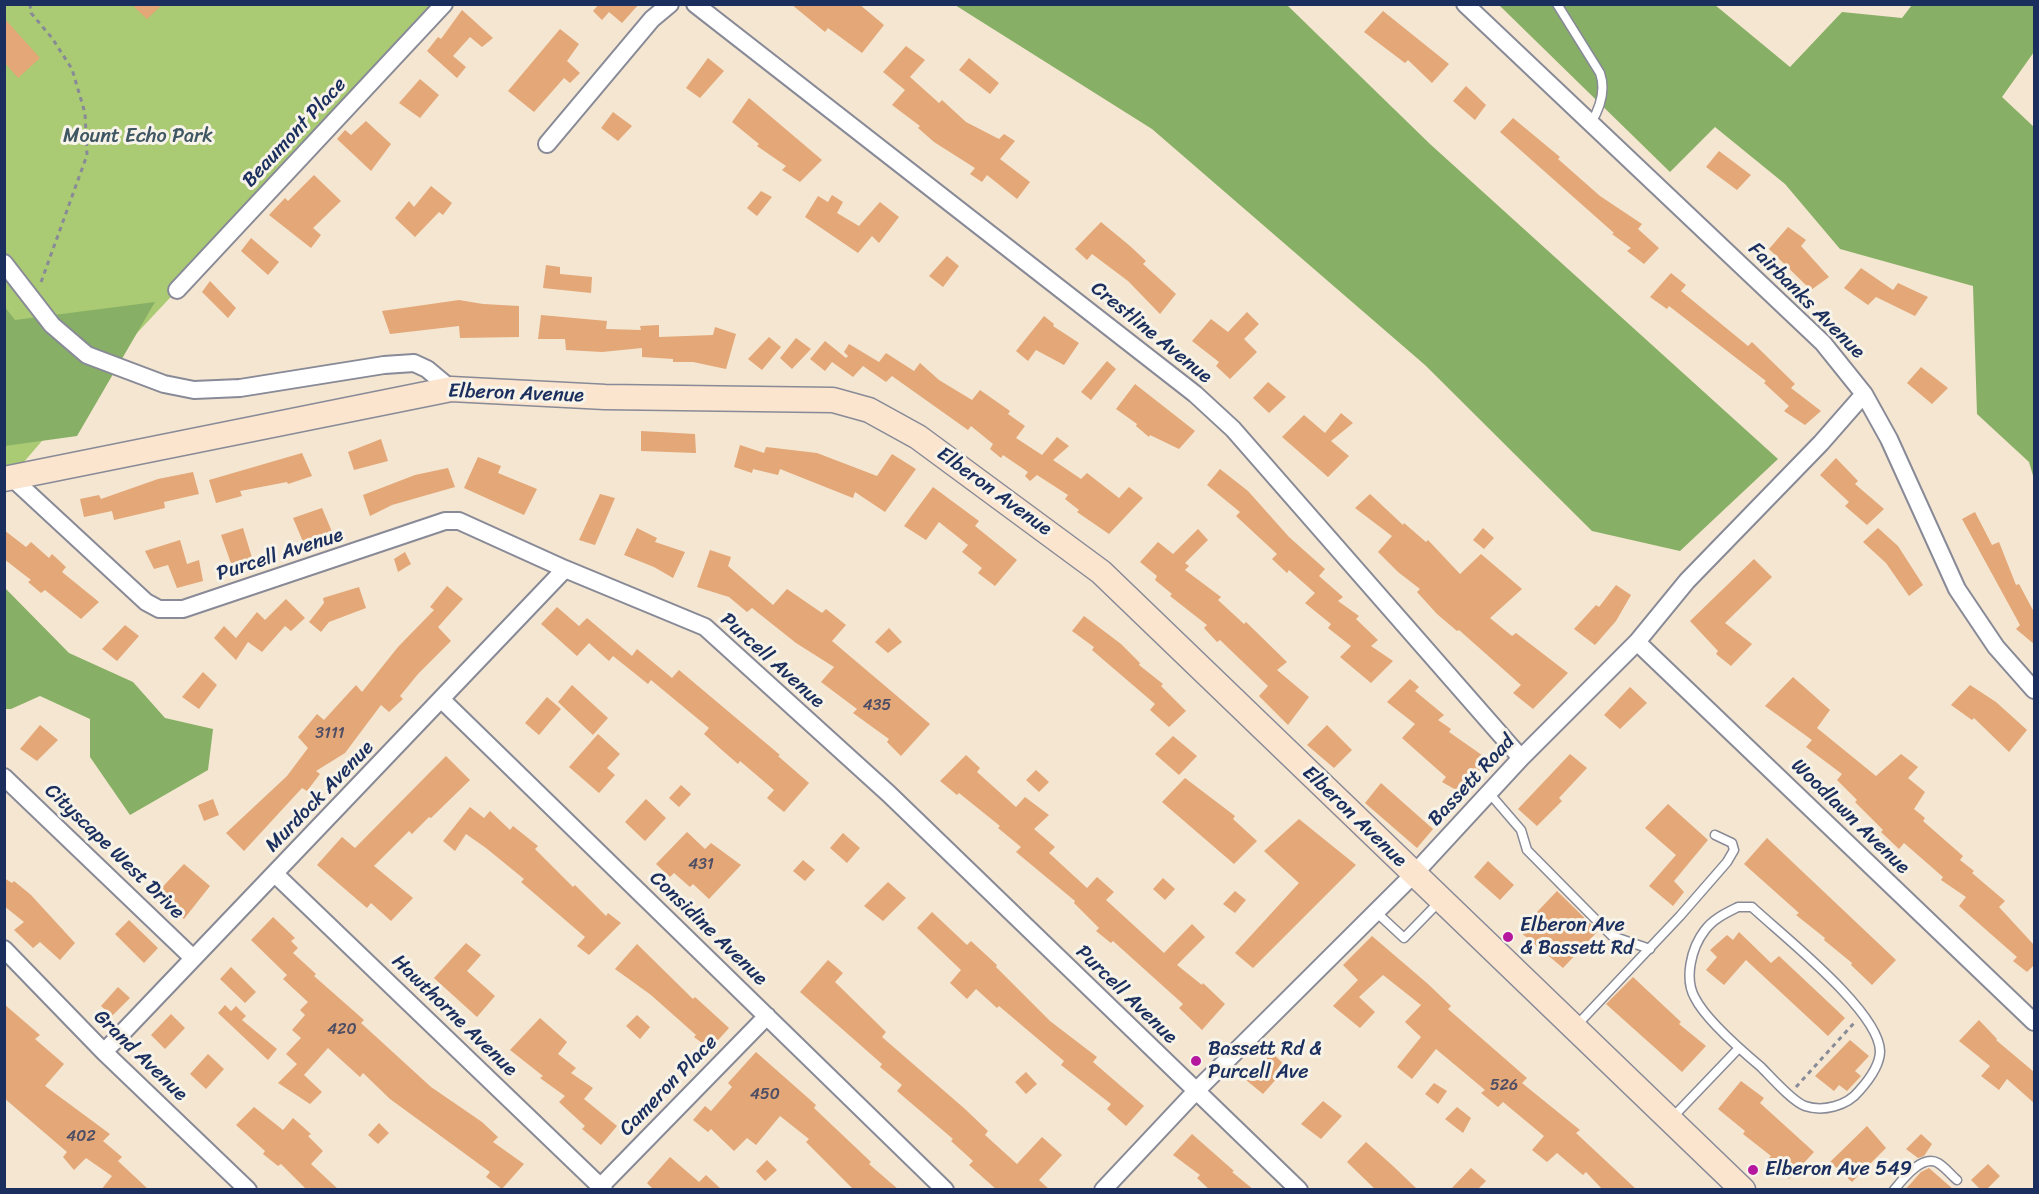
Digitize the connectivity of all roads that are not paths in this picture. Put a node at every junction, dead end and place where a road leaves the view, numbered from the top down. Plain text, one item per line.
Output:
1 (444, 4) edge
2 (670, 4) edge
3 (695, 4) edge
4 (1465, 4) edge
5 (1557, 4) edge
6 (1591, 124) junction
7 (547, 144) dead end
8 (4, 263) edge
9 (177, 290) dead end
10 (451, 389) junction
11 (1864, 394) junction
12 (8, 478) edge
13 (565, 569) junction
14 (1636, 642) junction
15 (2034, 690) edge
16 (441, 700) junction
17 (1521, 758) junction
18 (4, 777) edge
19 (1490, 794) junction
20 (1715, 835) dead end
21 (275, 874) junction
22 (1413, 875) junction
23 (1440, 901) junction
24 (1376, 912) junction
25 (4, 949) edge
26 (1650, 949) junction
27 (193, 958) junction
28 (767, 1016) junction
29 (2034, 1022) edge
30 (1574, 1029) junction
31 (1739, 1048) junction
32 (104, 1052) junction
33 (1196, 1091) junction
34 (1670, 1120) junction
35 (1957, 1180) dead end
36 (603, 1188) edge
37 (248, 1190) edge
38 (945, 1190) edge
39 (1103, 1190) edge
40 (1299, 1190) edge
41 (1743, 1190) edge
42 (1894, 1190) edge

1 - 9 street, Beaumont Place
2 - 7 street
3 - 17 street, Crestline Avenue
4 - 6 street, Fairbanks Avenue
5 - 6 lane
6 - 11 street, Fairbanks Avenue
8 - 10 street
10 - 12 street, Elberon Avenue
10 - 22 street, Elberon Avenue
11 - 14 street, Bassett Road
11 - 15 street, Fairbanks Avenue
12 - 13 street, Purcell Avenue
13 - 16 street, Murdock Avenue
13 - 33 street, Purcell Avenue
14 - 17 street, Bassett Road
14 - 29 street, Woodlawn Avenue
16 - 21 street, Murdock Avenue
16 - 28 street, Considine Avenue
17 - 19 street, Bassett Road
18 - 27 street, Cityscape West Drive
19 - 22 street, Bassett Road
19 - 26 lane
20 - 26 lane
21 - 27 street, Murdock Avenue
21 - 36 street, Hawthorne Avenue
22 - 23 street, Elberon Avenue
22 - 24 street, Bassett Road
23 - 24 lane
23 - 30 street, Elberon Avenue
24 - 33 street, Bassett Road
25 - 32 street, Grand Avenue
26 - 30 lane
27 - 32 street, Murdock Avenue
28 - 36 street, Cameron Place
28 - 38 street, Considine Avenue
30 - 34 street, Elberon Avenue
31 - 31 lane
31 - 34 lane
32 - 37 street, Grand Avenue
33 - 39 street, Bassett Road
33 - 40 street, Purcell Avenue
34 - 41 street, Elberon Avenue
35 - 42 lane

